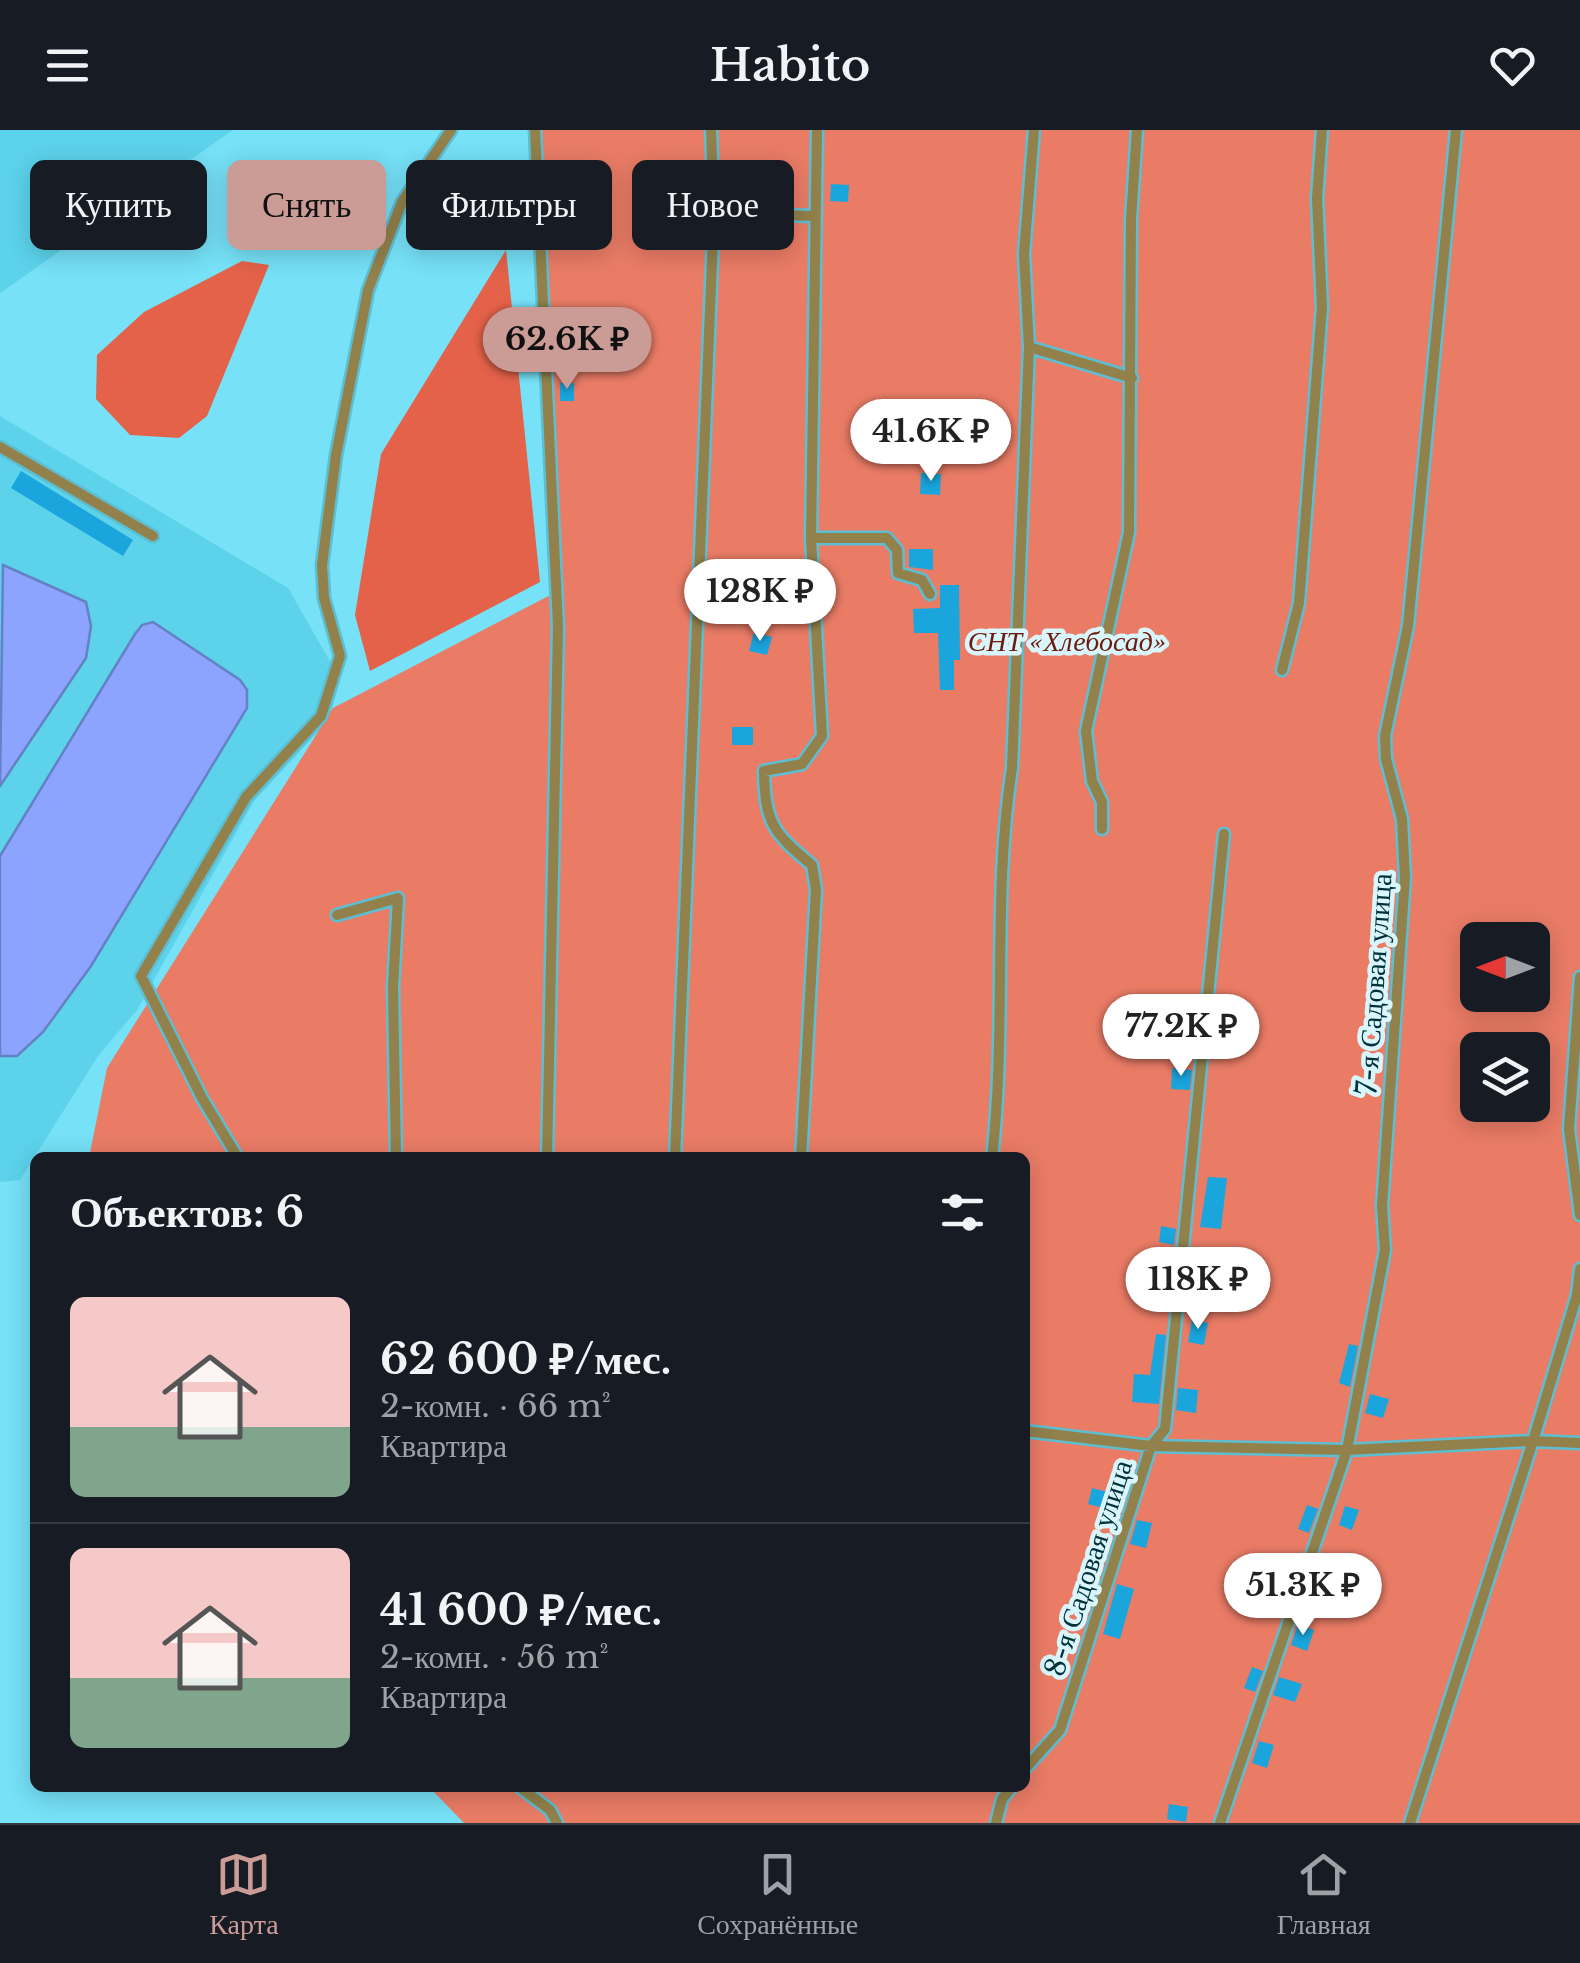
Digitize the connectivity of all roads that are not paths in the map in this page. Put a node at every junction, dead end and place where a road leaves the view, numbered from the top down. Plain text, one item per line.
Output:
1 (451, 130) edge
2 (535, 130) edge
3 (710, 130) edge
4 (818, 130) edge
5 (1034, 130) edge
6 (1137, 130) edge
7 (1322, 130) edge
8 (1456, 130) edge
9 (711, 160) edge
10 (794, 215) edge
11 (813, 216) junction
12 (712, 250) edge
13 (1029, 348) junction
14 (1132, 378) junction
15 (0, 447) edge
16 (153, 536) dead end
17 (811, 538) junction
18 (930, 594) dead end
19 (1282, 670) dead end
20 (1102, 829) dead end
21 (1224, 834) dead end
22 (337, 915) dead end
23 (1580, 976) edge
24 (234, 1152) edge
25 (396, 1152) edge
26 (547, 1152) edge
27 (675, 1152) edge
28 (801, 1152) edge
29 (993, 1152) edge
30 (1580, 1215) edge
31 (1580, 1269) edge
32 (1030, 1432) edge
33 (1533, 1441) junction
34 (1580, 1444) edge
35 (1151, 1446) junction
36 (1347, 1450) junction
37 (1030, 1763) edge
38 (526, 1792) edge
39 (1008, 1792) edge
40 (557, 1823) edge
41 (996, 1823) edge
42 (1220, 1823) edge
43 (1410, 1823) edge

1 - 24 lane
2 - 26 lane
3 - 9 lane
4 - 11 lane
5 - 13 lane
6 - 14 lane
7 - 19 lane
8 - 36 lane, 7-я Садовая улица
10 - 11 lane
11 - 17 lane
12 - 27 lane
13 - 14 lane
13 - 29 lane
14 - 20 lane
15 - 16 lane
17 - 18 lane
17 - 28 lane
21 - 35 lane, 8-я Садовая улица
22 - 25 lane
23 - 30 lane
31 - 33 lane
32 - 35 lane
33 - 34 lane
33 - 36 lane
33 - 43 lane
35 - 36 lane
35 - 37 lane, 8-я Садовая улица
36 - 42 lane, 7-я Садовая улица
38 - 40 lane
39 - 41 lane

